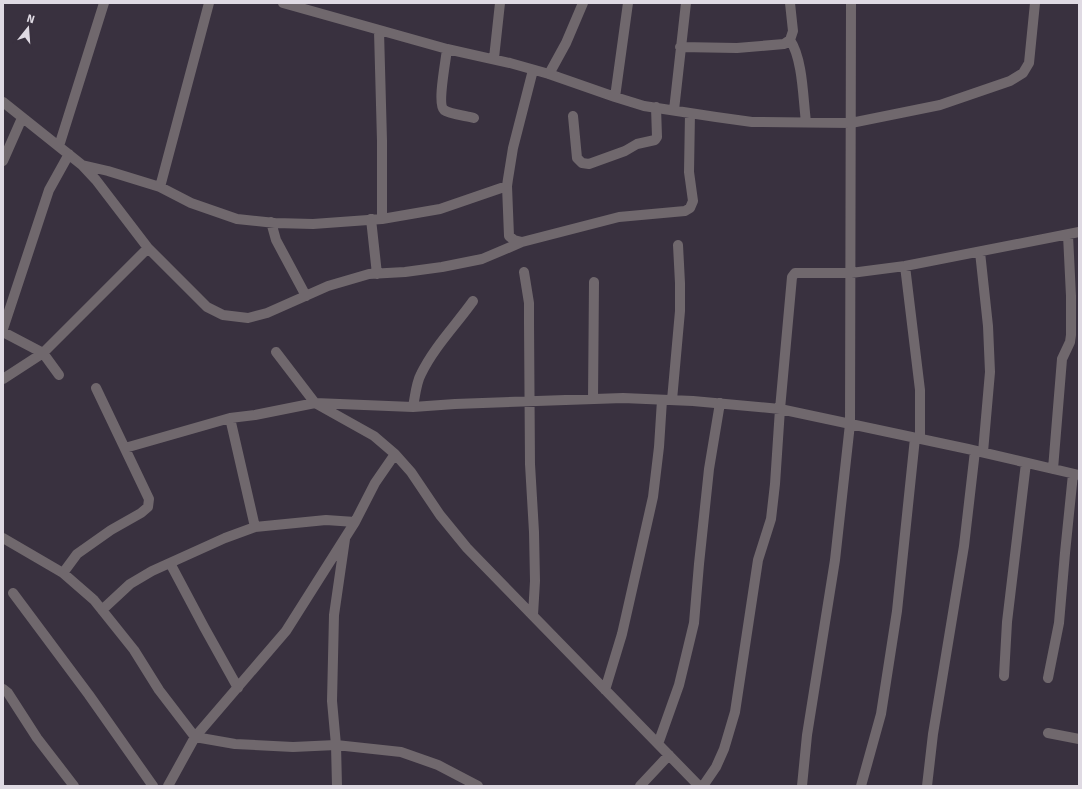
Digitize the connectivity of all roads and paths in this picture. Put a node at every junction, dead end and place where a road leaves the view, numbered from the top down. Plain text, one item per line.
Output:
1 (104, 3) edge
2 (209, 3) edge
3 (283, 3) edge
4 (500, 3) edge
5 (583, 3) edge
6 (628, 3) edge
7 (686, 3) edge
8 (790, 3) edge
9 (851, 3) edge
10 (1035, 3) edge
11 (380, 31) junction
12 (790, 40) junction
13 (680, 47) junction
14 (447, 49) junction
15 (494, 58) junction
16 (533, 70) junction
17 (549, 74) junction
18 (615, 97) junction
19 (3, 102) edge
20 (656, 108) junction
21 (674, 110) junction
22 (690, 113) junction
23 (573, 116) dead end
24 (22, 118) junction
25 (474, 118) dead end
26 (806, 122) junction
27 (851, 123) junction
28 (59, 146) junction
29 (69, 154) junction
30 (3, 161) edge
31 (82, 165) junction
32 (507, 186) junction
33 (160, 188) junction
34 (377, 219) junction
35 (271, 222) junction
36 (1079, 232) edge
37 (1068, 235) junction
38 (522, 242) junction
39 (678, 245) dead end
40 (148, 248) junction
41 (980, 252) junction
42 (905, 266) junction
43 (524, 272) dead end
44 (851, 272) junction
45 (377, 274) junction
46 (594, 282) dead end
47 (306, 296) junction
48 (473, 301) dead end
49 (3, 330) edge
50 (276, 352) dead end
51 (43, 354) junction
52 (59, 375) dead end
53 (3, 379) edge
54 (96, 388) dead end
55 (593, 399) junction
56 (667, 400) junction
57 (530, 402) junction
58 (315, 403) junction
59 (720, 403) junction
60 (413, 407) junction
61 (780, 409) junction
62 (230, 418) junction
63 (850, 424) junction
64 (917, 438) junction
65 (125, 448) junction
66 (979, 451) junction
67 (396, 454) junction
68 (1026, 462) junction
69 (1053, 469) junction
70 (1076, 475) edge
71 (355, 522) junction
72 (255, 527) junction
73 (346, 536) junction
74 (3, 538) edge
75 (170, 563) junction
76 (63, 573) junction
77 (13, 593) dead end
78 (102, 610) junction
79 (533, 615) junction
80 (1004, 676) dead end
81 (1048, 678) dead end
82 (238, 688) junction
83 (3, 689) edge
84 (605, 690) junction
85 (1048, 733) dead end
86 (195, 738) junction
87 (1079, 739) edge
88 (658, 744) junction
89 (336, 746) junction
90 (669, 755) junction
91 (74, 786) edge
92 (153, 786) edge
93 (168, 786) edge
94 (337, 786) edge
95 (478, 786) edge
96 (640, 786) edge
97 (699, 786) edge
98 (703, 786) edge
99 (802, 786) edge
100 (861, 786) edge
101 (927, 786) edge

1 - 28 street
2 - 33 street
3 - 11 street
4 - 15 street
5 - 17 street
6 - 18 street
7 - 13 street
8 - 12 street
9 - 27 street
10 - 27 street
11 - 14 street
11 - 34 street
12 - 13 street
12 - 26 street
13 - 21 street
14 - 15 street
14 - 25 street
15 - 16 street
16 - 17 street
16 - 32 street
17 - 18 street
18 - 20 street
19 - 24 street
20 - 21 street
20 - 23 street
21 - 22 street
22 - 26 street
22 - 38 street
24 - 28 street
24 - 30 street
26 - 27 street
27 - 44 street
28 - 29 street
29 - 31 street
29 - 49 street
31 - 33 street
31 - 40 street
32 - 34 street
32 - 38 street
33 - 35 street
34 - 35 street
34 - 45 street
35 - 47 street
36 - 37 street
37 - 41 street
37 - 69 street
38 - 45 street
39 - 56 street
40 - 47 street
40 - 51 street
41 - 42 street
41 - 66 street
42 - 44 street
42 - 64 street
43 - 57 street
44 - 61 street
44 - 63 street
45 - 47 street
46 - 55 street
48 - 60 street
49 - 51 street
50 - 58 street
51 - 52 street
51 - 53 street
54 - 65 street
55 - 56 street
55 - 57 street
56 - 59 street
56 - 84 street
57 - 60 street
57 - 79 street
58 - 60 street
58 - 62 street
58 - 67 street
59 - 61 street
59 - 88 street
61 - 63 street
61 - 98 street
62 - 65 street
62 - 72 street
63 - 64 street
63 - 99 street
64 - 66 street
64 - 100 street
65 - 76 street
66 - 68 street
66 - 101 street
67 - 71 street
67 - 79 street
68 - 69 street
68 - 80 street
69 - 70 street
70 - 81 street
71 - 72 street
71 - 73 street
72 - 75 street
73 - 82 street
73 - 89 street
74 - 76 street
75 - 78 street
75 - 82 street
76 - 78 street
77 - 92 street
78 - 86 street
79 - 84 street
82 - 86 street
83 - 91 street
84 - 88 street
85 - 87 street
86 - 89 street
86 - 93 street
88 - 90 street
89 - 94 street
89 - 95 street
90 - 96 street
90 - 97 street

